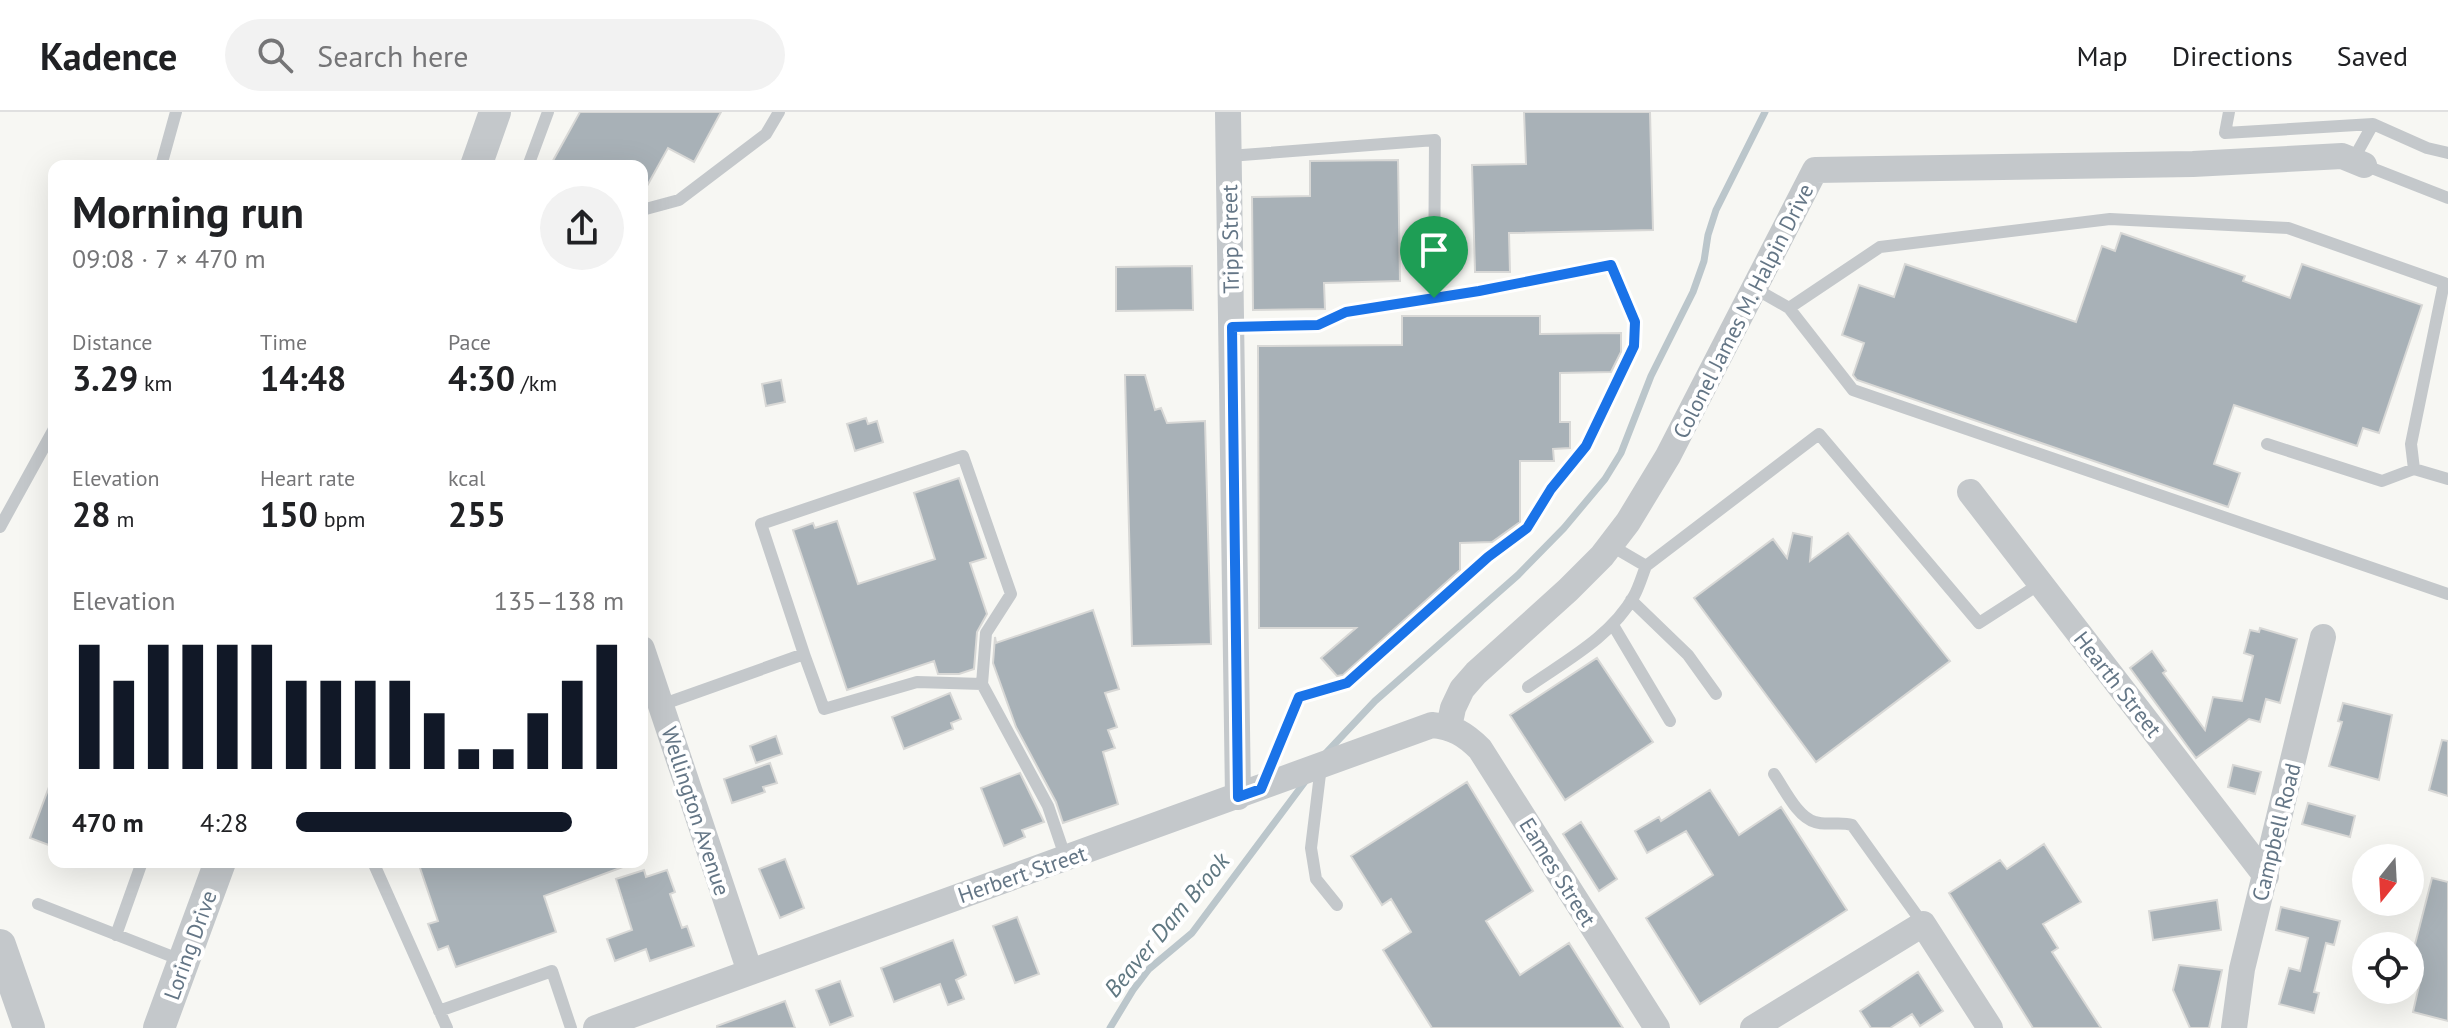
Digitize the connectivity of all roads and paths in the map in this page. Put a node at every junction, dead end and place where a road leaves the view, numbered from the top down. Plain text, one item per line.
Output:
1 (176, 112) edge
2 (495, 112) edge
3 (548, 112) edge
4 (779, 112) edge
5 (1228, 112) edge
6 (2229, 112) edge
7 (2373, 124) junction
8 (2448, 153) edge
9 (1229, 156) junction
10 (163, 160) edge
11 (478, 160) edge
12 (530, 160) edge
13 (2358, 162) junction
14 (2448, 198) edge
15 (648, 208) edge
16 (2446, 283) edge
17 (1754, 288) junction
18 (1434, 298) junction
19 (1789, 308) junction
20 (1232, 327) junction
21 (48, 440) edge
22 (2267, 444) dead end
23 (2414, 469) junction
24 (2448, 479) edge
25 (1970, 492) dead end
26 (0, 527) edge
27 (1610, 545) junction
28 (1646, 566) junction
29 (2041, 583) junction
30 (2448, 594) edge
31 (1631, 600) junction
32 (1613, 625) junction
33 (2323, 637) dead end
34 (804, 654) junction
35 (648, 670) edge
36 (982, 684) junction
37 (1528, 687) dead end
38 (1716, 694) dead end
39 (661, 705) junction
40 (1670, 721) dead end
41 (1449, 727) junction
42 (1321, 766) junction
43 (1774, 774) dead end
44 (1260, 789) junction
45 (1066, 859) junction
46 (140, 868) edge
47 (218, 868) edge
48 (376, 868) edge
49 (2266, 876) junction
50 (38, 904) dead end
51 (1337, 905) dead end
52 (1923, 924) junction
53 (116, 935) junction
54 (0, 945) edge
55 (184, 962) junction
56 (750, 972) junction
57 (439, 1011) junction
58 (29, 1028) edge
59 (159, 1028) edge
60 (447, 1028) edge
61 (571, 1028) edge
62 (596, 1028) edge
63 (1657, 1028) edge
64 (1753, 1028) edge
65 (1990, 1028) edge
66 (2234, 1028) edge

1 - 10 lane
2 - 11 street
3 - 12 lane
4 - 15 lane
5 - 9 street, Tripp Street
6 - 7 lane
7 - 8 lane
7 - 13 lane
9 - 18 lane
9 - 20 street, Tripp Street
13 - 14 lane
13 - 17 street, Colonel James M. Halpin Drive
16 - 19 lane
16 - 23 lane
17 - 19 lane
17 - 27 street, Colonel James M. Halpin Drive
18 - 20 lane
18 - 44 lane
19 - 30 lane
20 - 44 street, Tripp Street
21 - 26 lane
22 - 23 lane
23 - 24 lane
25 - 29 street, Hearth Street
27 - 28 lane
27 - 41 street, Colonel James M. Halpin Drive
28 - 29 lane
28 - 31 lane
29 - 49 street, Hearth Street
31 - 32 lane
31 - 38 lane
32 - 37 lane
32 - 40 lane
33 - 49 street, Campbell Road
34 - 36 lane
34 - 36 lane
34 - 39 lane
35 - 39 street, Wellington Avenue
36 - 45 lane
39 - 56 street, Wellington Avenue
41 - 42 street, Herbert Street
41 - 63 street, Eames Street
42 - 44 street, Herbert Street
42 - 51 lane
43 - 52 lane
44 - 45 street, Herbert Street
45 - 56 street, Herbert Street
46 - 53 lane
47 - 55 street, Loring Drive
48 - 57 lane
49 - 66 street, Campbell Road
50 - 53 lane
52 - 64 street
52 - 65 street
53 - 55 lane
54 - 58 street
55 - 59 street, Loring Drive
56 - 62 street, Herbert Street
57 - 60 lane
57 - 61 lane

